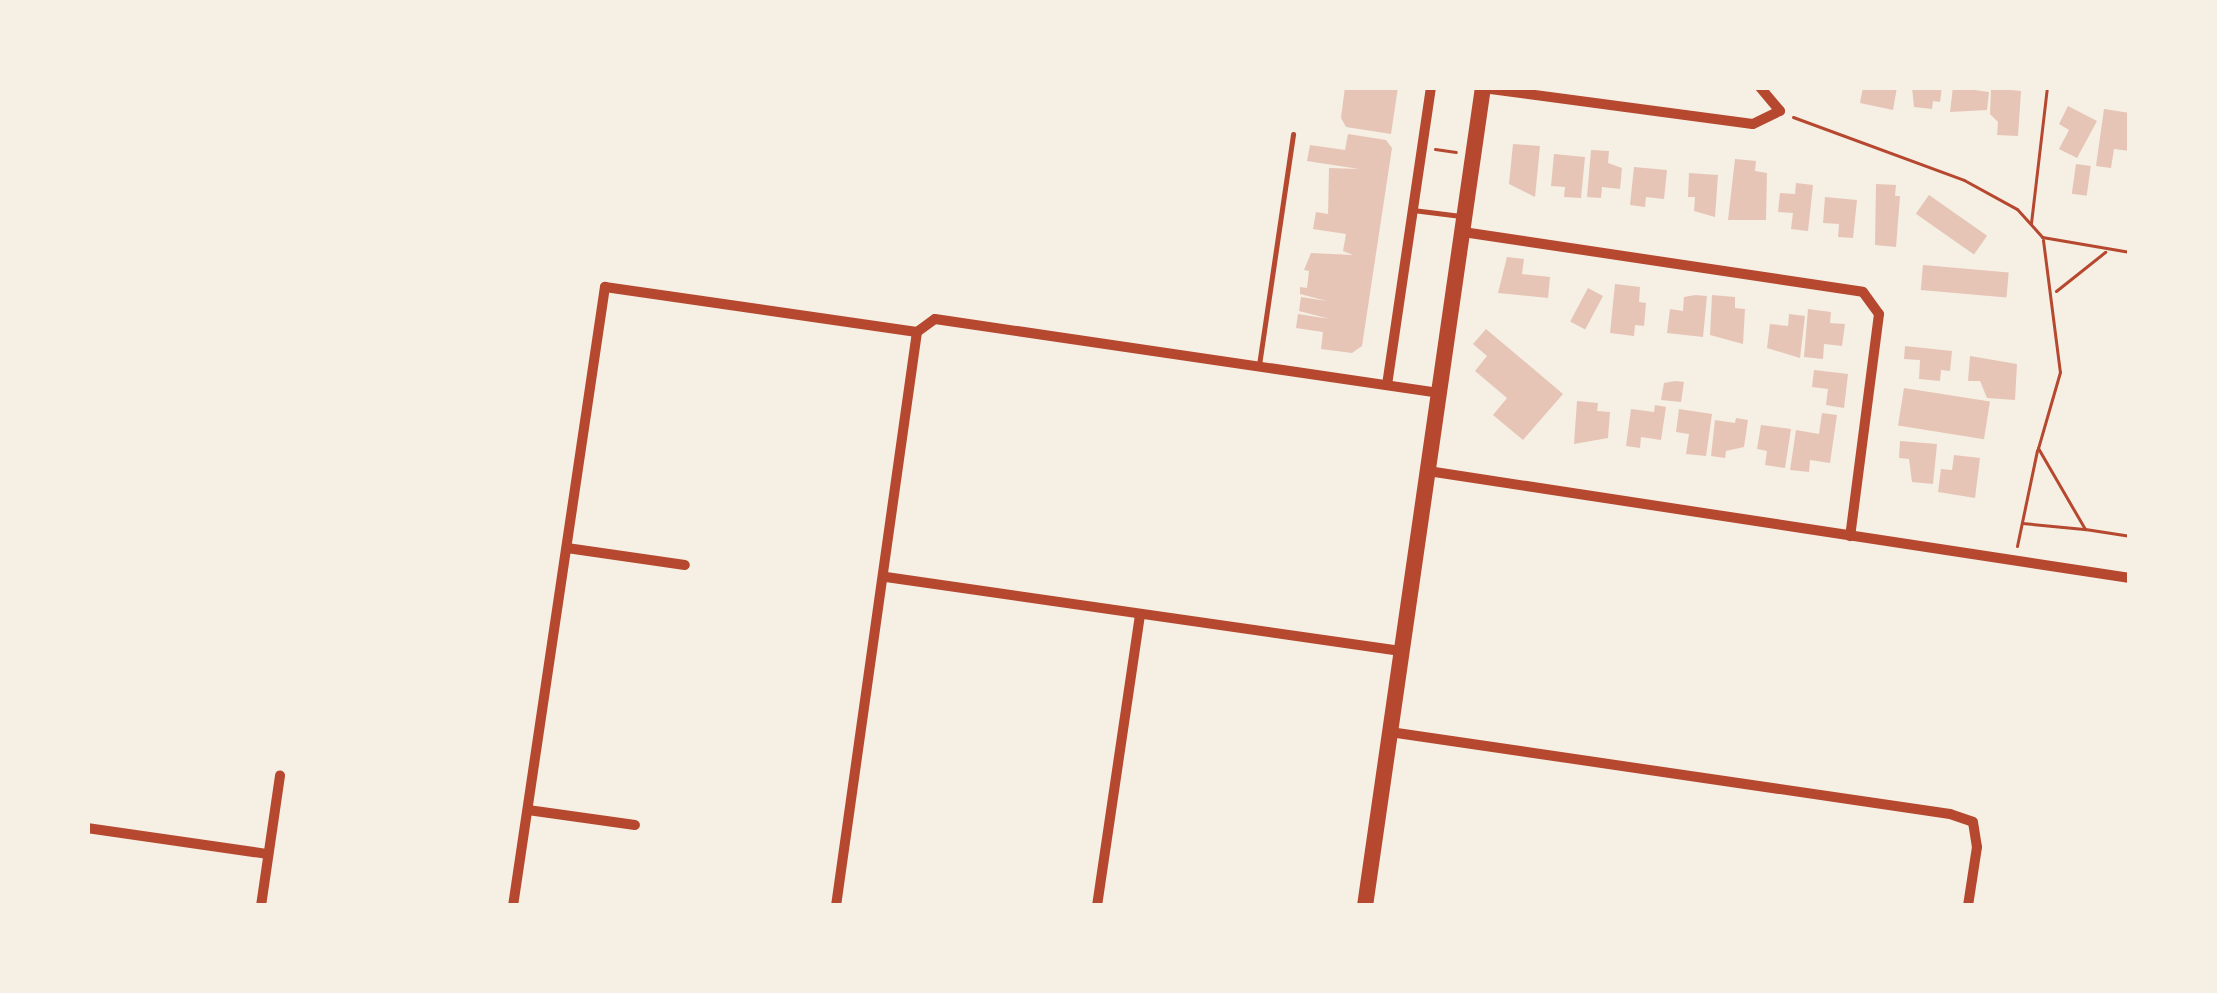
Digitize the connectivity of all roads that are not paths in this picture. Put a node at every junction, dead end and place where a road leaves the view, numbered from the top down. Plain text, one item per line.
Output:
1 (1431, 87) edge
2 (1483, 87) edge
3 (1602, 87) edge
4 (1760, 87) edge
5 (1600, 103) junction
6 (1293, 134) dead end
7 (1413, 210) junction
8 (1464, 224) junction
9 (917, 332) junction
10 (1259, 365) junction
11 (1388, 385) junction
12 (1438, 393) junction
13 (1428, 471) junction
14 (1850, 536) junction
15 (567, 548) junction
16 (685, 565) dead end
17 (886, 577) junction
18 (2130, 578) edge
19 (1140, 614) junction
20 (1401, 651) junction
21 (1390, 732) junction
22 (280, 775) dead end
23 (528, 810) junction
24 (635, 824) dead end
25 (87, 828) edge
26 (268, 854) junction
27 (261, 906) edge
28 (513, 906) edge
29 (836, 906) edge
30 (1097, 906) edge
31 (1365, 906) edge
32 (1968, 906) edge

1 - 7 street
2 - 5 street
2 - 8 main road
3 - 5 street
4 - 5 street
6 - 10 lane
7 - 8 lane
7 - 11 street
8 - 12 main road
8 - 14 street
9 - 10 street
9 - 15 street
9 - 17 street
10 - 11 street
11 - 12 street
12 - 13 main road
13 - 14 street
13 - 20 main road
14 - 18 street
15 - 16 street
15 - 23 street
17 - 19 street
17 - 29 street
19 - 20 street
19 - 30 street
20 - 21 main road
21 - 31 main road
21 - 32 street
22 - 26 street
23 - 24 street
23 - 28 street
25 - 26 street
26 - 27 street

